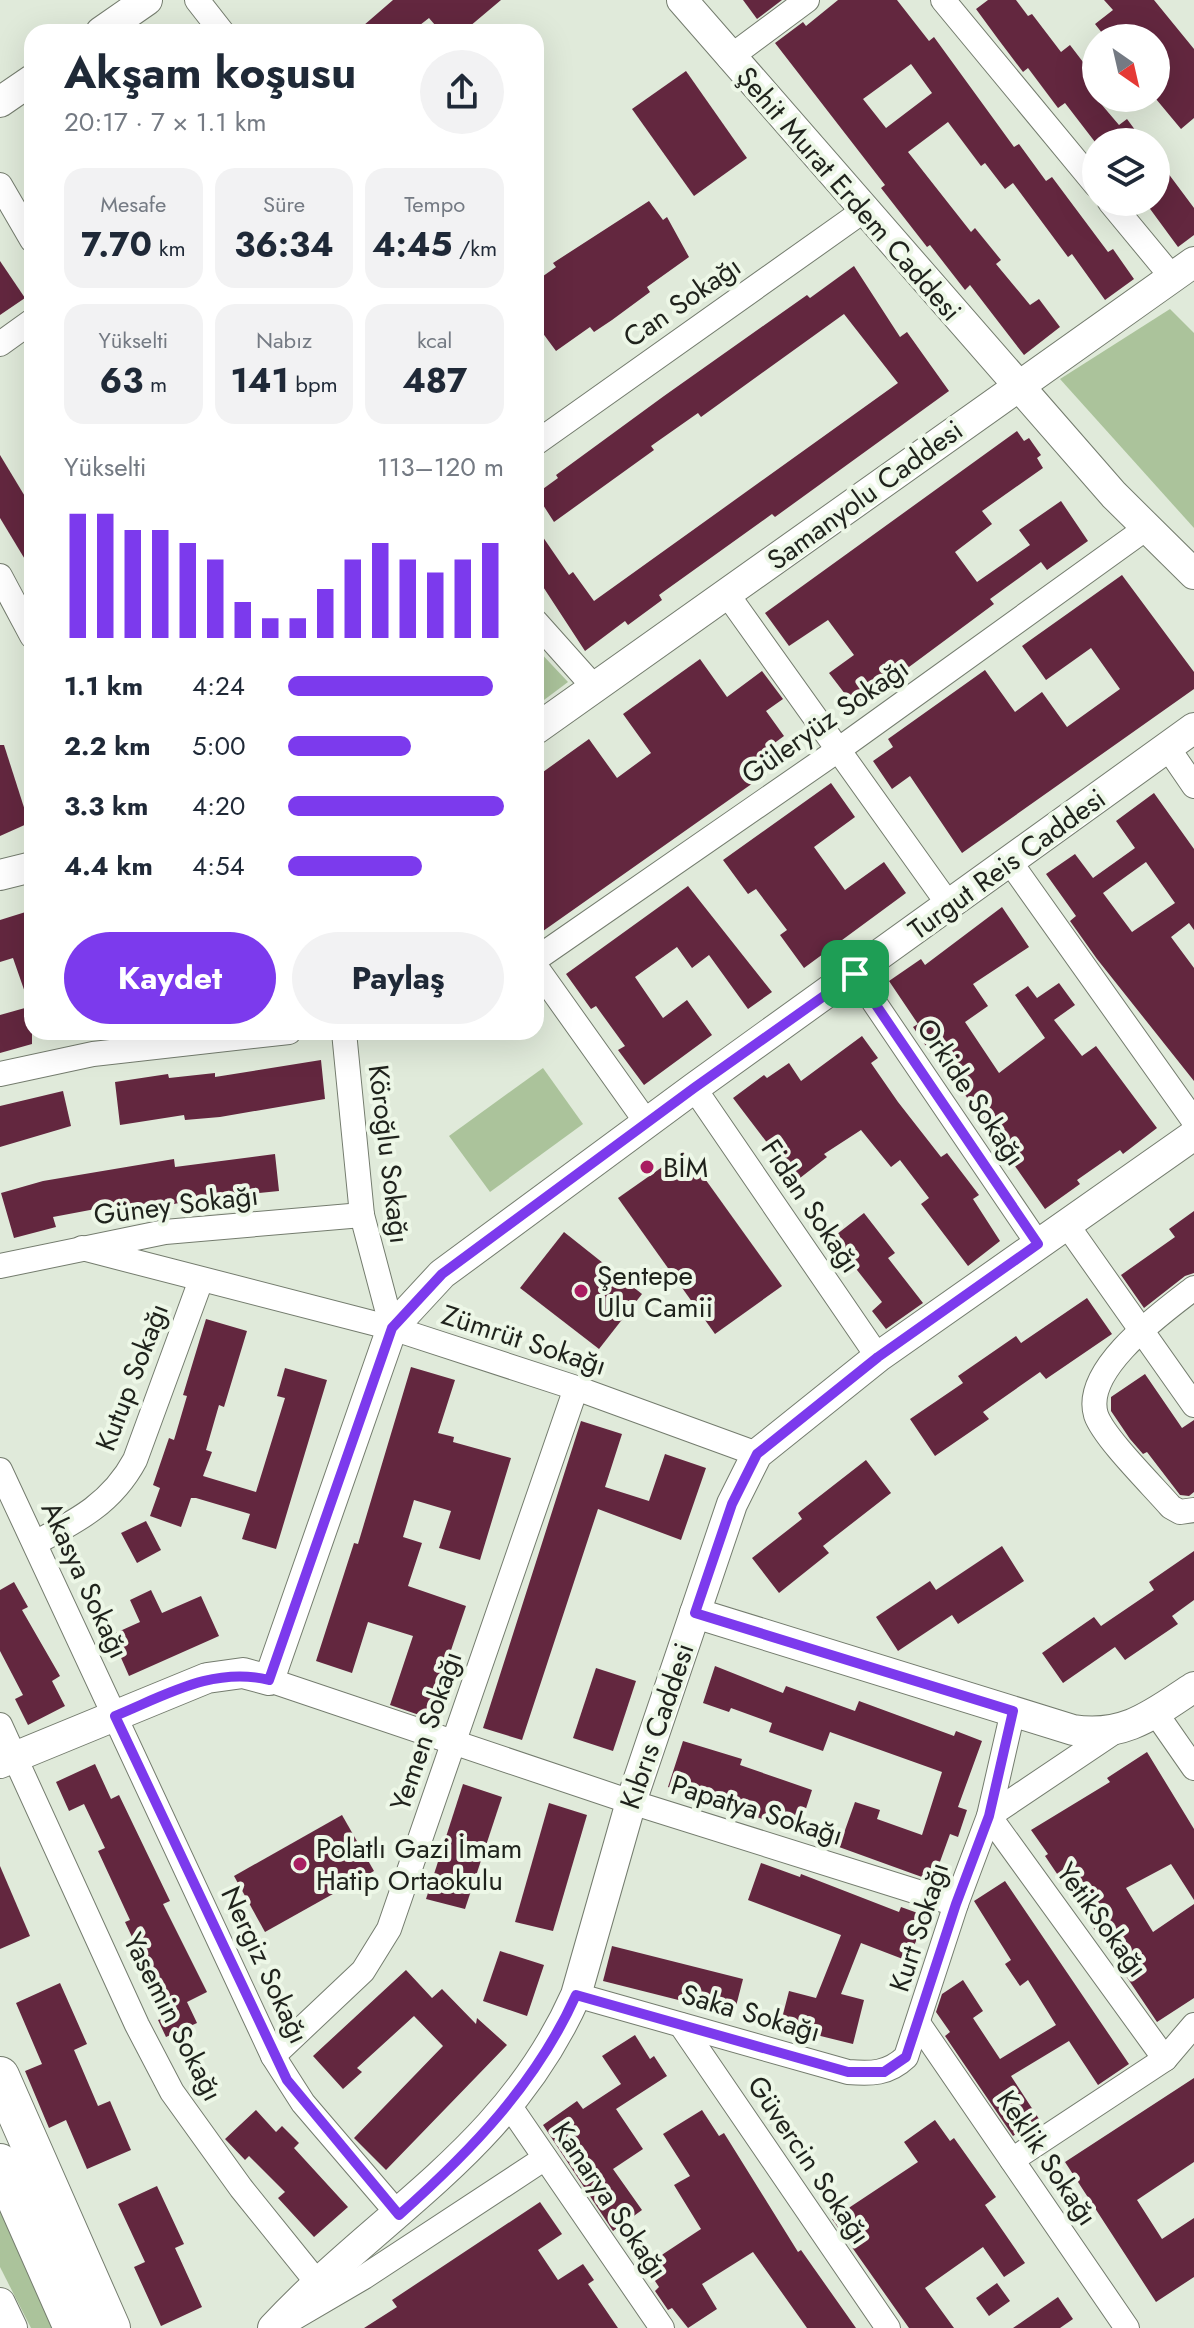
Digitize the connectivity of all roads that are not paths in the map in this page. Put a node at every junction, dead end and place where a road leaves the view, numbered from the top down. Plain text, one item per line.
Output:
1 (147, 0) edge
2 (197, 0) edge
3 (682, 0) edge
4 (807, 0) edge
5 (943, 0) edge
6 (112, 24) edge
7 (216, 24) edge
8 (729, 58) junction
9 (24, 86) edge
10 (0, 102) edge
11 (1082, 168) edge
12 (0, 185) edge
13 (863, 211) junction
14 (1125, 216) edge
15 (24, 220) edge
16 (1183, 269) edge
17 (24, 327) edge
18 (0, 344) edge
19 (1018, 385) junction
20 (544, 437) edge
21 (1145, 529) junction
22 (1194, 574) edge
23 (0, 576) edge
24 (727, 594) junction
25 (24, 621) edge
26 (544, 631) edge
27 (594, 687) junction
28 (544, 723) edge
29 (1194, 728) edge
30 (1168, 748) junction
31 (838, 750) junction
32 (1194, 786) edge
33 (1010, 862) junction
34 (24, 869) edge
35 (0, 875) edge
36 (949, 905) junction
37 (544, 953) edge
38 (855, 974) junction
39 (544, 978) edge
40 (218, 1040) edge
41 (345, 1040) edge
42 (0, 1074) edge
43 (694, 1088) junction
44 (1194, 1121) edge
45 (647, 1123) junction
46 (1194, 1135) edge
47 (362, 1215) junction
48 (1067, 1225) junction
49 (1038, 1244) junction
50 (82, 1248) junction
51 (0, 1266) edge
52 (201, 1280) junction
53 (1194, 1288) edge
54 (392, 1328) junction
55 (1141, 1329) junction
56 (878, 1357) junction
57 (576, 1388) junction
58 (1194, 1405) edge
59 (757, 1454) junction
60 (0, 1470) edge
61 (1194, 1510) edge
62 (35, 1543) junction
63 (695, 1613) junction
64 (269, 1680) junction
65 (1194, 1687) edge
66 (1013, 1711) junction
67 (1155, 1712) junction
68 (115, 1716) junction
69 (0, 1725) edge
70 (1114, 1732) junction
71 (454, 1744) junction
72 (8, 1760) edge
73 (1194, 1768) edge
74 (631, 1802) junction
75 (989, 1816) junction
76 (956, 1904) junction
77 (576, 1995) junction
78 (918, 2023) junction
79 (681, 2025) junction
80 (1194, 2026) edge
81 (273, 2056) junction
82 (906, 2057) joint
83 (1165, 2059) junction
84 (0, 2076) edge
85 (509, 2105) junction
86 (545, 2158) junction
87 (1012, 2160) junction
88 (0, 2163) edge
89 (399, 2215) junction
90 (316, 2281) junction
91 (0, 2303) edge
92 (654, 2325) edge
93 (12, 2328) edge
94 (73, 2328) edge
95 (111, 2328) edge
96 (274, 2328) edge
97 (888, 2328) edge
98 (1127, 2328) edge

1 - 6 street
2 - 7 street
3 - 8 street, Şehit Murat Erdem Caddesi
4 - 8 street
5 - 11 street
8 - 13 street, Şehit Murat Erdem Caddesi
9 - 10 street
12 - 15 street
13 - 19 street, Şehit Murat Erdem Caddesi
13 - 20 street, Can Sokağı
14 - 16 street
16 - 19 street, Samanyolu Caddesi
17 - 18 street
19 - 21 street, Şehit Murat Erdem Caddesi
19 - 24 street, Samanyolu Caddesi
21 - 22 street, Şehit Murat Erdem Caddesi
21 - 31 street, Güleryüz Sokağı
23 - 25 street
24 - 27 street, Samanyolu Caddesi
24 - 31 street
26 - 27 street
27 - 28 street, Samanyolu Caddesi
29 - 30 street, Turgut Reis Caddesi
30 - 32 street
30 - 33 street, Turgut Reis Caddesi
31 - 36 street
31 - 37 street, Güleryüz Sokağı
33 - 36 street, Turgut Reis Caddesi
33 - 44 street
34 - 35 street
36 - 38 street, Turgut Reis Caddesi
38 - 43 street, Turgut Reis Caddesi
38 - 49 street, Orkide Sokağı
39 - 45 street
40 - 42 street
41 - 47 street, Köroğlu Sokağı
43 - 45 street, Turgut Reis Caddesi
43 - 56 street, Fidan Sokağı
45 - 54 street, Turgut Reis Caddesi
46 - 48 street, Kıbrıs Caddesi
47 - 50 street, Güney Sokağı
47 - 54 street, Köroğlu Sokağı
48 - 49 street, Kıbrıs Caddesi
48 - 55 street
49 - 56 street, Kıbrıs Caddesi
50 - 51 street, Güney Sokağı
50 - 52 street, Zümrüt Sokağı
52 - 54 street, Zümrüt Sokağı
52 - 62 street, Kutup Sokağı
53 - 55 street
54 - 57 street, Zümrüt Sokağı
54 - 64 street, Turgut Reis Caddesi
55 - 58 street
55 - 61 street
56 - 59 street, Kıbrıs Caddesi
57 - 59 street, Zümrüt Sokağı
57 - 71 street, Yemen Sokağı
59 - 63 street, Kıbrıs Caddesi
60 - 62 street, Akasya Sokağı
62 - 68 street, Akasya Sokağı
63 - 66 street
63 - 74 street, Kıbrıs Caddesi
64 - 68 street
64 - 71 street, Papatya Sokağı
65 - 67 street
66 - 70 street
66 - 75 street, Kurt Sokağı
67 - 70 street
67 - 73 street
68 - 72 street
68 - 81 street, Nergiz Sokağı
69 - 72 street, Yasemin Sokağı
70 - 75 street
71 - 74 street, Papatya Sokağı
71 - 81 street, Yemen Sokağı
72 - 90 street, Yasemin Sokağı
74 - 76 street, Papatya Sokağı
74 - 77 street, Kıbrıs Caddesi
75 - 76 street, Kurt Sokağı
75 - 83 street, YetikSokağı
76 - 78 street, Kurt Sokağı
77 - 79 street, Saka Sokağı
77 - 85 street, Kıbrıs Caddesi
78 - 82 street, Kurt Sokağı
78 - 87 street, Keklik Sokağı
79 - 82 street, Saka Sokağı
79 - 97 street, Güvercin Sokağı
80 - 83 street
81 - 89 street, Nergiz Sokağı
83 - 87 street
84 - 95 main road
85 - 86 street, Kanarya Sokağı
85 - 89 street, Kıbrıs Caddesi
86 - 92 street, Kanarya Sokağı
86 - 96 street, Kıbrıs Caddesi
87 - 98 street, Keklik Sokağı
88 - 94 main road
89 - 90 street, Kıbrıs Caddesi
90 - 96 street, Kıbrıs Caddesi
91 - 93 street

